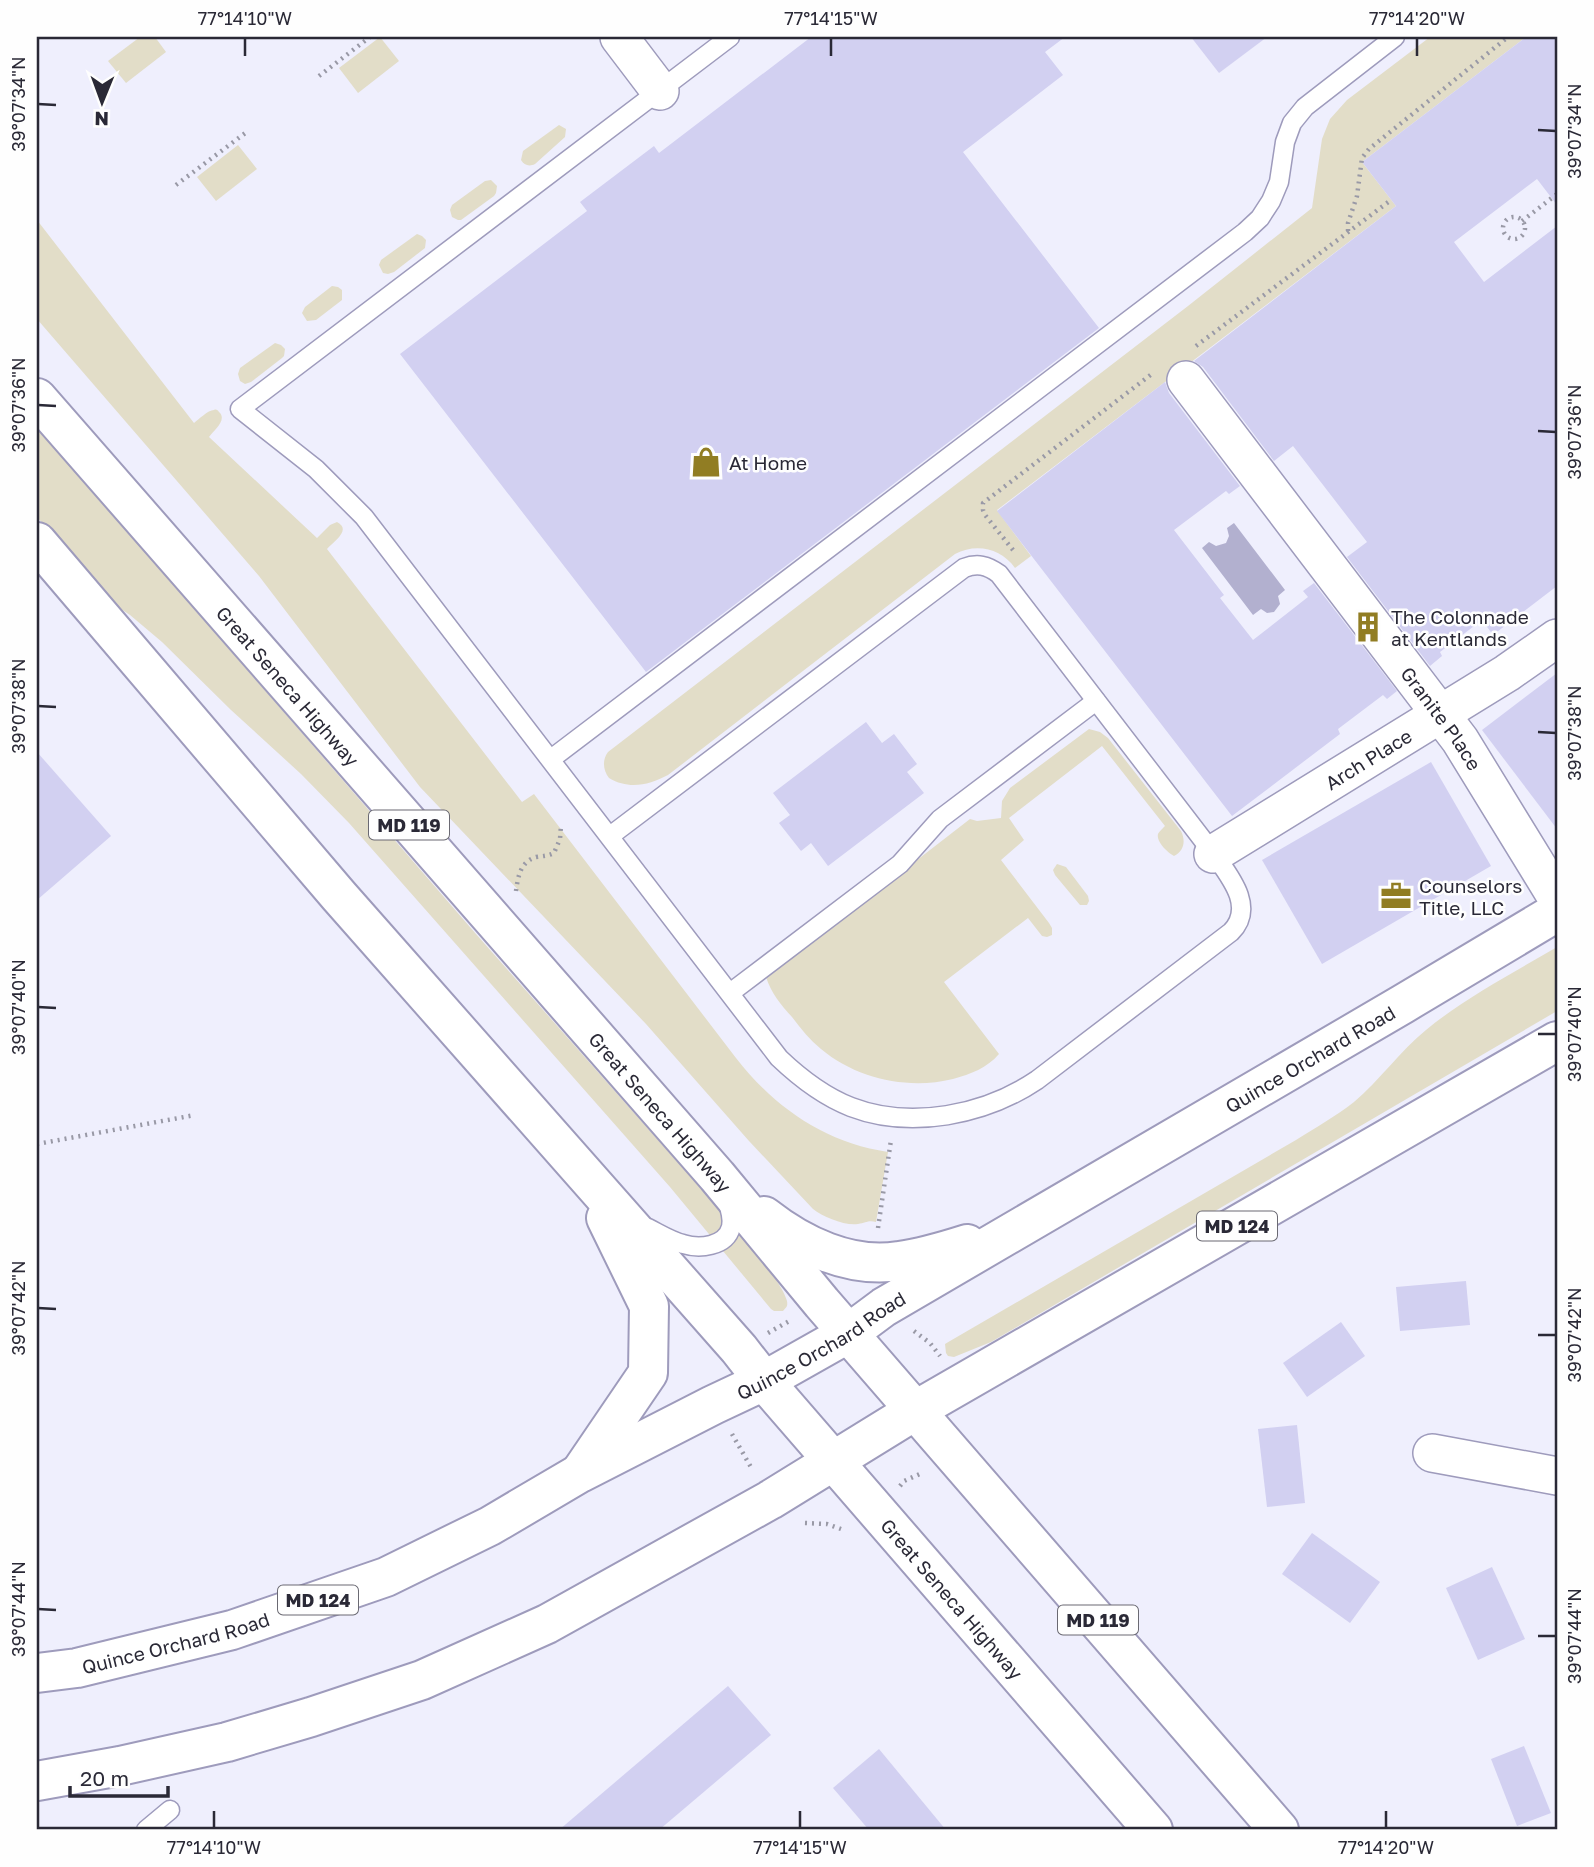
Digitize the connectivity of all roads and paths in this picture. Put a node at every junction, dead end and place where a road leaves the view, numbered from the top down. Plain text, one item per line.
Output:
1 (370, 37) edge
2 (619, 37) edge
3 (730, 37) edge
4 (1395, 37) edge
5 (1507, 37) edge
6 (319, 76) dead end
7 (660, 91) junction
8 (248, 131) dead end
9 (176, 185) dead end
10 (1557, 194) edge
11 (1391, 200) dead end
12 (1522, 221) junction
13 (1349, 232) junction
14 (1179, 366) junction
15 (37, 398) edge
16 (37, 542) edge
17 (1019, 559) dead end
18 (1557, 638) edge
19 (1096, 701) junction
20 (1441, 714) junction
21 (551, 759) junction
22 (561, 825) dead end
23 (610, 836) junction
24 (1213, 853) junction
25 (516, 893) dead end
26 (1557, 898) edge
27 (1557, 912) edge
28 (730, 993) junction
29 (1557, 1041) edge
30 (195, 1115) dead end
31 (895, 1117) junction
32 (37, 1144) edge
33 (717, 1177) junction
34 (593, 1184) junction
35 (1024, 1226) junction
36 (877, 1232) dead end
37 (822, 1303) junction
38 (884, 1307) junction
39 (849, 1333) junction
40 (739, 1349) junction
41 (764, 1381) junction
42 (967, 1382) junction
43 (916, 1410) junction
44 (1432, 1453) dead end
45 (957, 1457) junction
46 (834, 1461) junction
47 (580, 1473) junction
48 (1557, 1476) edge
49 (878, 1511) junction
50 (37, 1673) edge
51 (37, 1782) edge
52 (170, 1810) dead end
53 (146, 1830) edge
54 (1153, 1830) edge
55 (1279, 1830) edge

1 - 6 path
2 - 7 street
3 - 7 lane
4 - 21 lane
5 - 13 path
7 - 21 lane
8 - 9 path
10 - 12 path
11 - 13 path
12 - 12 path
13 - 14 path
14 - 17 path
14 - 20 street, Granite Place
15 - 33 main road, Great Seneca Highway / MD 119
16 - 34 main road, Great Seneca Highway
18 - 20 street, Arch Place
19 - 23 lane
19 - 24 lane
19 - 28 lane
20 - 24 street, Arch Place
20 - 26 street, Granite Place
21 - 23 lane
22 - 25 path
23 - 28 lane
24 - 31 lane
27 - 35 main road, Quince Orchard Road / MD 124
28 - 31 lane
29 - 42 main road, MD 124
30 - 32 path
31 - 36 path
33 - 34 lane
33 - 35 main road
33 - 37 main road, Great Seneca Highway / MD 119
34 - 40 main road, Great Seneca Highway
34 - 47 main road
35 - 38 main road, Quince Orchard Road / MD 124
37 - 39 main road, Great Seneca Highway / MD 119
37 - 40 path
38 - 39 main road, Quince Orchard Road / MD 124
38 - 42 path
39 - 41 main road, Quince Orchard Road / MD 124
39 - 43 main road, Great Seneca Highway / MD 119
40 - 41 main road, Great Seneca Highway
41 - 46 main road, Great Seneca Highway
41 - 47 main road, Quince Orchard Road / MD 124
42 - 43 main road, MD 124
43 - 45 main road, Great Seneca Highway / MD 119
43 - 46 main road, MD 124
44 - 48 street
45 - 49 path
45 - 55 main road, Great Seneca Highway / MD 119
46 - 49 main road, Great Seneca Highway
46 - 51 main road, MD 124
47 - 50 main road, Quince Orchard Road / MD 124
49 - 54 main road, Great Seneca Highway
52 - 53 lane

